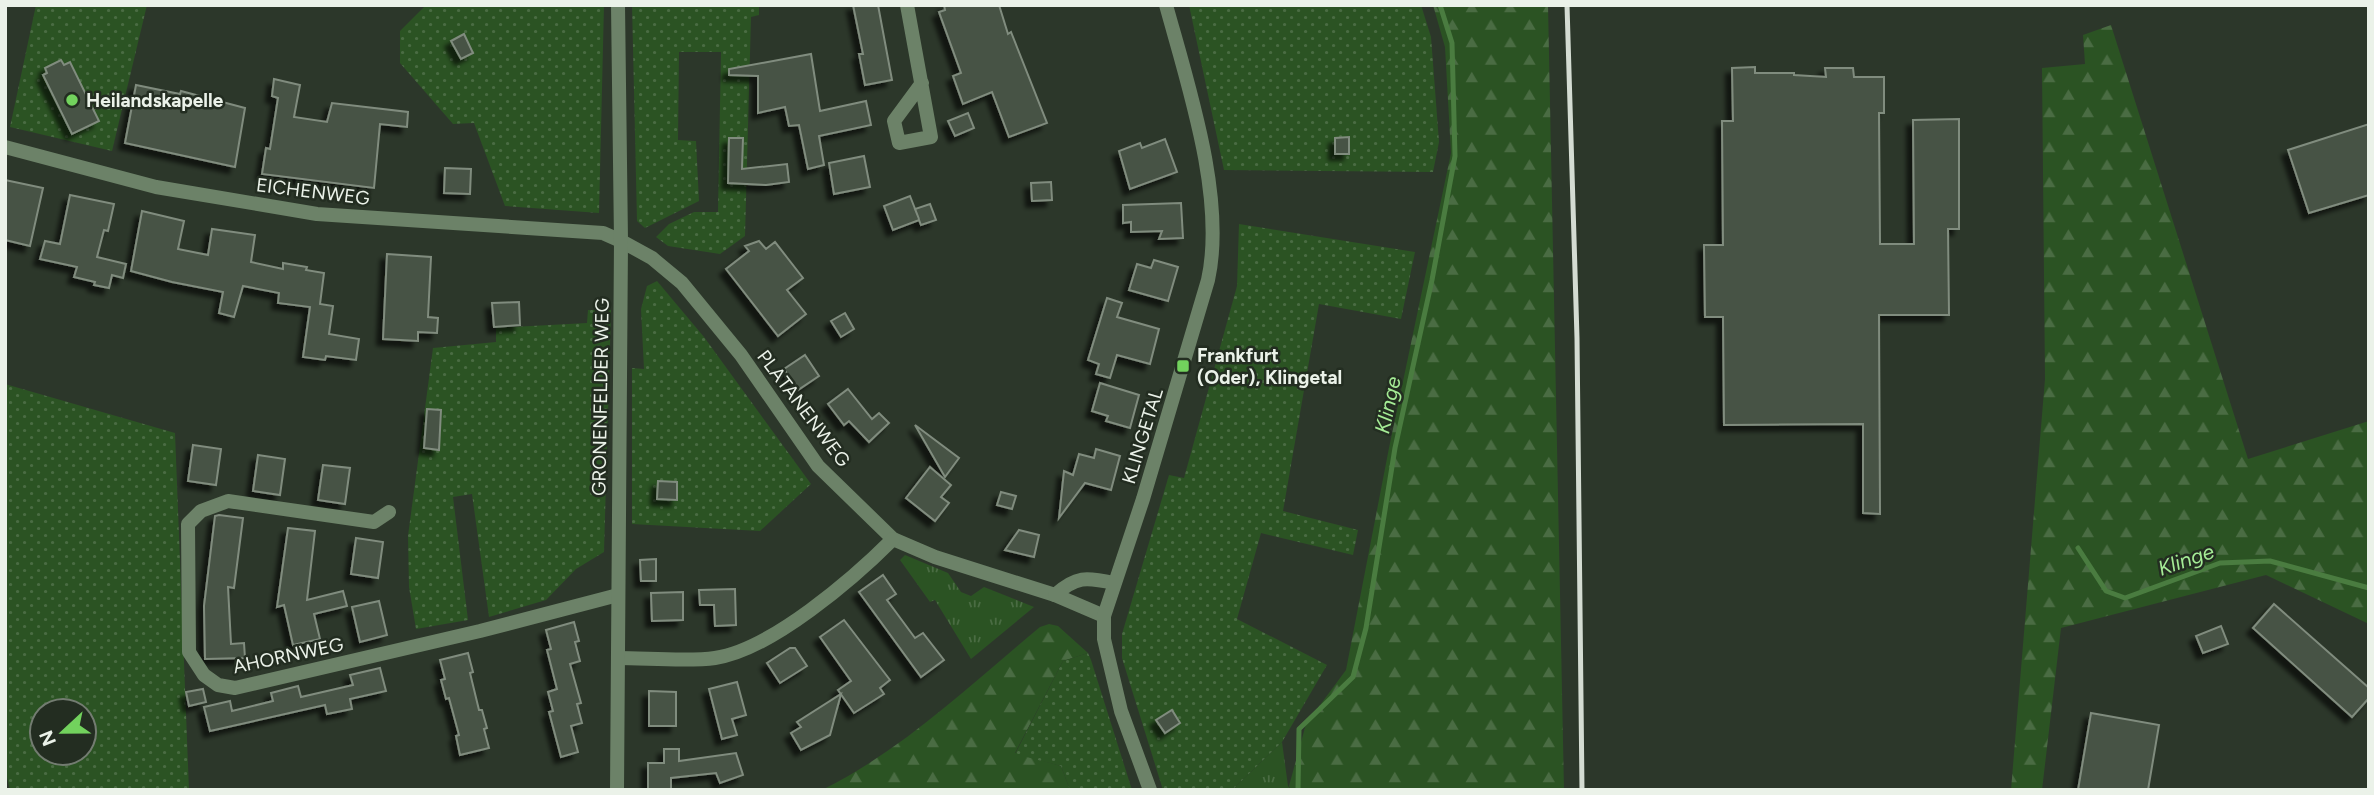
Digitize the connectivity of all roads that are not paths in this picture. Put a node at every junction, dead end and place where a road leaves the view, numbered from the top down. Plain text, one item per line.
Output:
1 (618, 5) edge
2 (907, 5) edge
3 (1166, 5) edge
4 (922, 83) dead end
5 (5, 147) edge
6 (621, 241) junction
7 (389, 512) dead end
8 (893, 539) junction
9 (1114, 583) junction
10 (618, 595) junction
11 (1055, 595) junction
12 (1104, 616) junction
13 (618, 658) junction
14 (617, 790) edge
15 (1150, 790) edge

1 - 6 street, GRONENFELDER WEG
2 - 4 street
3 - 9 street, KLINGETAL
5 - 6 street, EICHENWEG
6 - 8 street, PLATANENWEG
6 - 10 street, GRONENFELDER WEG
7 - 10 street, AHORNWEG
8 - 11 street, PLATANENWEG
8 - 13 street
9 - 11 street
9 - 12 street, KLINGETAL
10 - 13 street, GRONENFELDER WEG
11 - 12 street, PLATANENWEG
12 - 15 street, KLINGETAL
13 - 14 street, GRONENFELDER WEG

